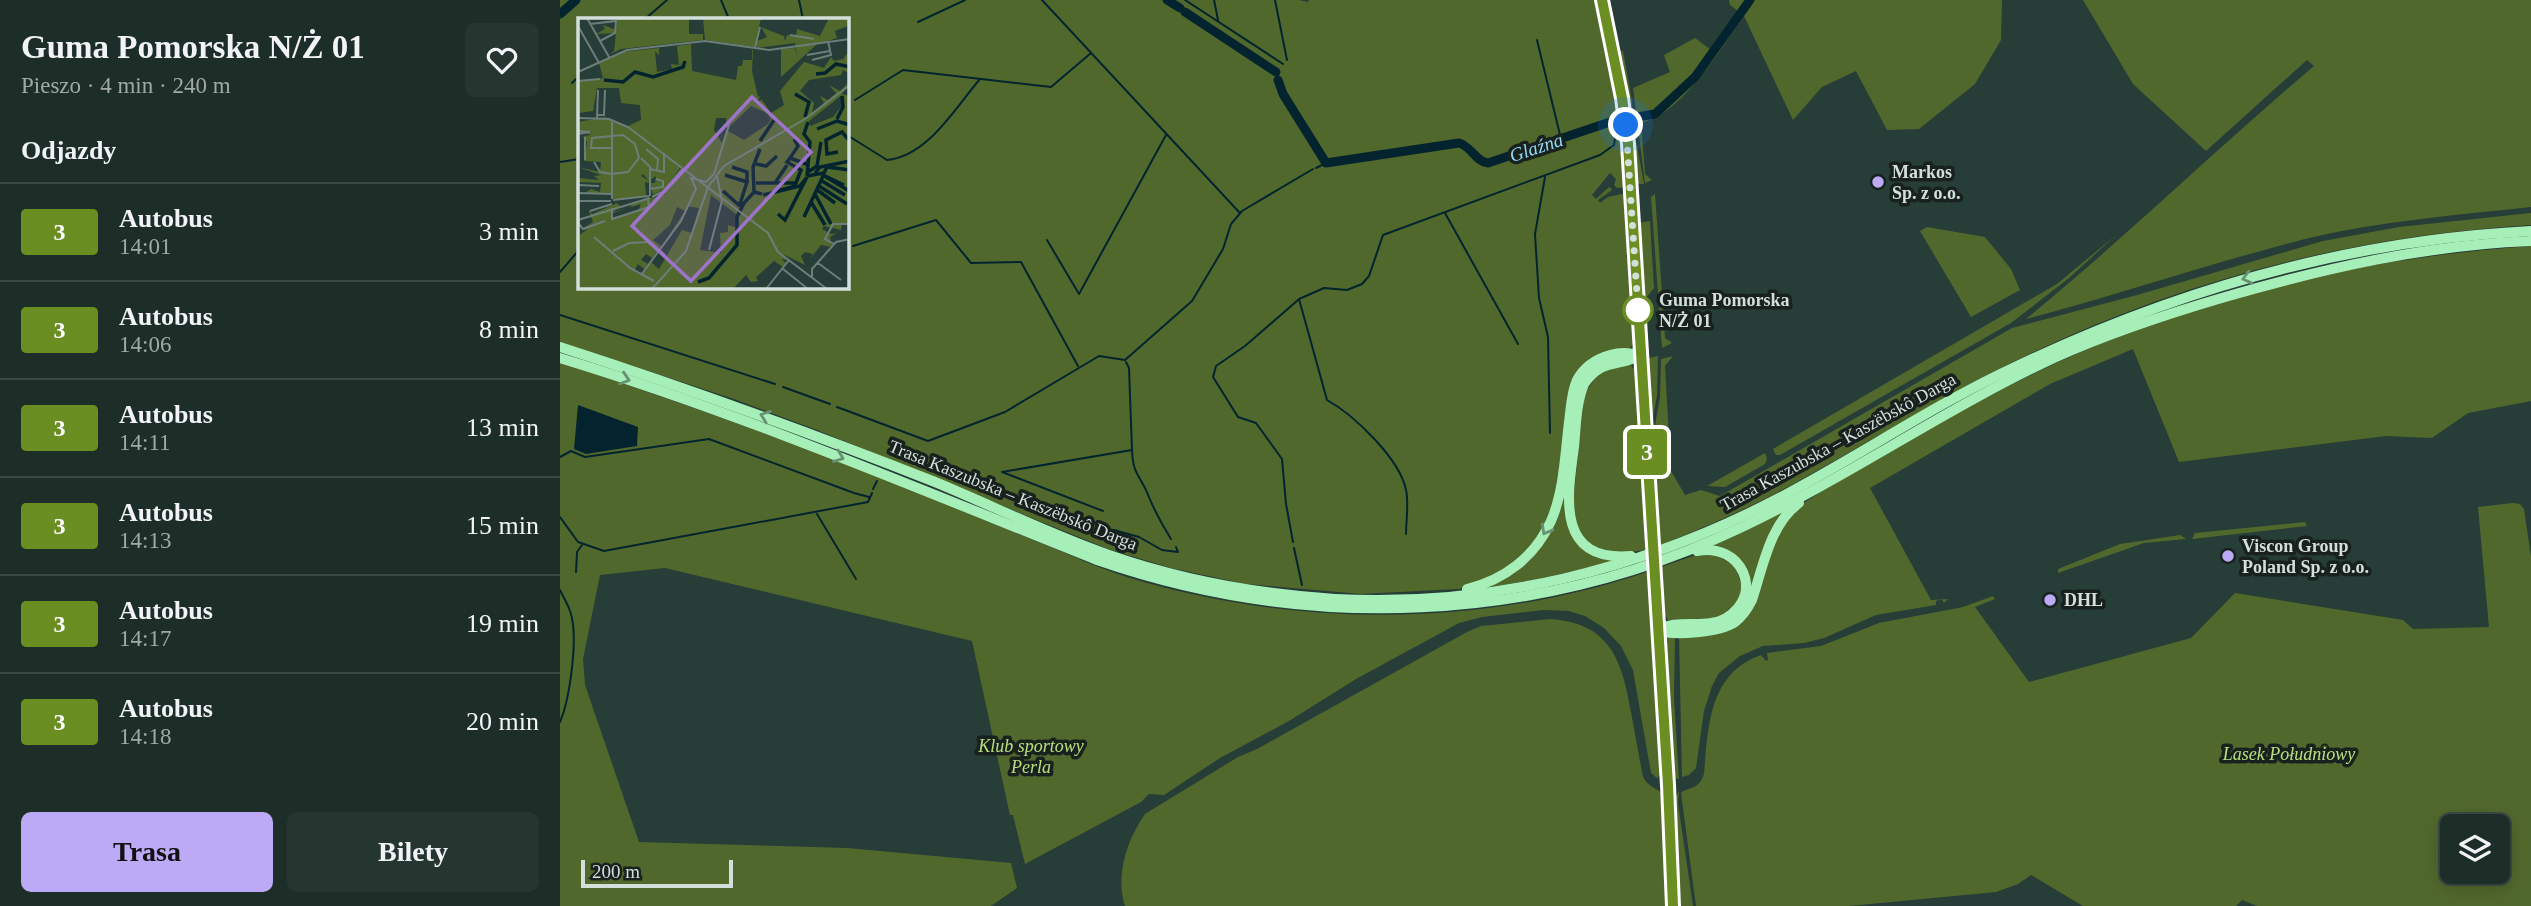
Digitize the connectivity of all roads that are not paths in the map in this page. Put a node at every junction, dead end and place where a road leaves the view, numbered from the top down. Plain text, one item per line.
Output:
1 (1602, 0) edge
2 (2531, 231) edge
3 (2531, 241) edge
4 (560, 347) edge
5 (1641, 356) junction
6 (560, 358) edge
7 (1838, 476) junction
8 (1668, 548) junction
9 (1663, 561) junction
10 (1420, 599) junction
11 (1658, 630) junction
12 (1674, 904) edge

1 - 5 main road
2 -> 8 highway, Trasa Kaszubska – Kaszëbskô Darga
3 - 7 highway, Trasa Kaszubska – Kaszëbskô Darga
10 -> 4 highway, Trasa Kaszubska – Kaszëbskô Darga
5 - 8 highway
5 -> 10 highway
5 - 11 main road, bridge
6 -> 9 highway, Trasa Kaszubska – Kaszëbskô Darga
7 - 9 highway, Trasa Kaszubska – Kaszëbskô Darga
7 - 11 highway
8 - 10 highway, Trasa Kaszubska – Kaszëbskô Darga
9 - 11 highway
11 - 12 main road

